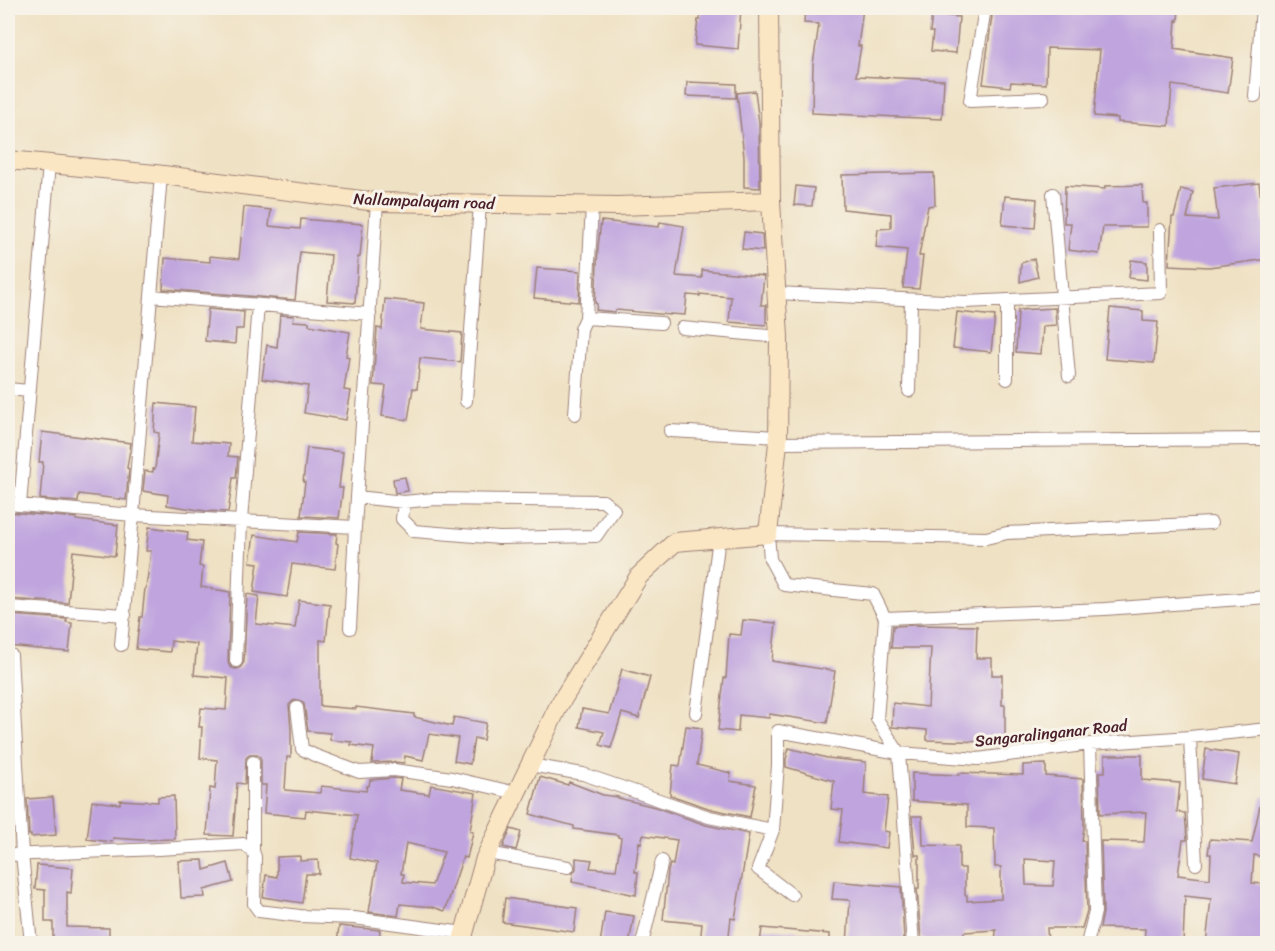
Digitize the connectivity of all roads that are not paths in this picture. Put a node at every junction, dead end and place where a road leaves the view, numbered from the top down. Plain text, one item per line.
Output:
1 (769, 8) edge
2 (985, 8) edge
3 (1262, 8) edge
4 (1255, 96) dead end
5 (1043, 98) dead end
6 (8, 160) edge
7 (49, 164) junction
8 (161, 175) junction
9 (1053, 194) dead end
10 (771, 201) junction
11 (377, 202) junction
12 (480, 204) junction
13 (592, 206) junction
14 (1160, 230) dead end
15 (776, 293) junction
16 (151, 296) junction
17 (1062, 297) junction
18 (911, 300) junction
19 (1007, 300) junction
20 (258, 305) junction
21 (370, 314) junction
22 (586, 318) junction
23 (661, 322) dead end
24 (682, 328) dead end
25 (779, 337) junction
26 (1069, 376) dead end
27 (1007, 379) dead end
28 (8, 389) edge
29 (29, 390) junction
30 (909, 391) dead end
31 (466, 401) dead end
32 (575, 414) dead end
33 (670, 431) dead end
34 (1268, 439) edge
35 (778, 440) junction
36 (357, 497) junction
37 (404, 502) junction
38 (14, 504) edge
39 (133, 515) junction
40 (241, 521) junction
41 (1211, 523) dead end
42 (355, 527) junction
43 (768, 534) junction
44 (719, 538) junction
45 (1268, 597) edge
46 (8, 607) edge
47 (124, 615) junction
48 (885, 618) junction
49 (350, 627) dead end
50 (121, 645) dead end
51 (11, 655) dead end
52 (236, 661) dead end
53 (297, 708) dead end
54 (696, 713) dead end
55 (1268, 729) edge
56 (1190, 737) junction
57 (1090, 744) junction
58 (899, 753) junction
59 (253, 762) dead end
60 (530, 765) junction
61 (516, 794) junction
62 (773, 830) junction
63 (253, 851) junction
64 (487, 853) junction
65 (22, 854) junction
66 (8, 855) edge
67 (663, 861) dead end
68 (1196, 864) dead end
69 (568, 867) dead end
70 (792, 895) dead end
71 (463, 938) edge
72 (31, 944) edge
73 (642, 944) edge
74 (913, 944) edge
75 (1087, 944) edge

1 - 10 street
2 - 5 street
3 - 4 street
6 - 7 street, Nallampalayam road
7 - 8 street, Nallampalayam road
7 - 29 street
8 - 11 street, Nallampalayam road
8 - 16 street
9 - 17 street
10 - 13 street, Nallampalayam road
10 - 15 street
11 - 12 street, Nallampalayam road
11 - 21 street
12 - 13 street, Nallampalayam road
12 - 31 street
13 - 22 street
14 - 17 street
15 - 18 street
15 - 25 street
16 - 20 street
16 - 39 street
17 - 19 street
17 - 26 street
18 - 19 street
18 - 30 street
19 - 27 street
20 - 21 street
20 - 40 street
21 - 36 street
22 - 23 street
22 - 32 street
24 - 25 street
25 - 35 street
28 - 29 street
29 - 38 street
33 - 35 street
34 - 35 street
35 - 43 street
36 - 37 street
36 - 42 street
37 - 37 street
38 - 39 street
39 - 40 street
39 - 47 street
40 - 42 street
40 - 52 street
41 - 43 street
42 - 49 street
43 - 44 street
43 - 48 street
44 - 54 street
44 - 60 street
45 - 48 street
46 - 47 street
47 - 50 street
48 - 58 street
51 - 65 street
53 - 61 street
55 - 56 street, Sangaralinganar Road
56 - 57 street, Sangaralinganar Road
56 - 68 street
57 - 58 street, Sangaralinganar Road
57 - 75 street
58 - 62 street, Sangaralinganar Road
58 - 74 street
59 - 63 street
60 - 61 street
60 - 62 street
61 - 64 street
62 - 70 street
63 - 65 street
63 - 71 street
64 - 69 street
64 - 71 street
65 - 66 street
65 - 72 street
67 - 73 street

